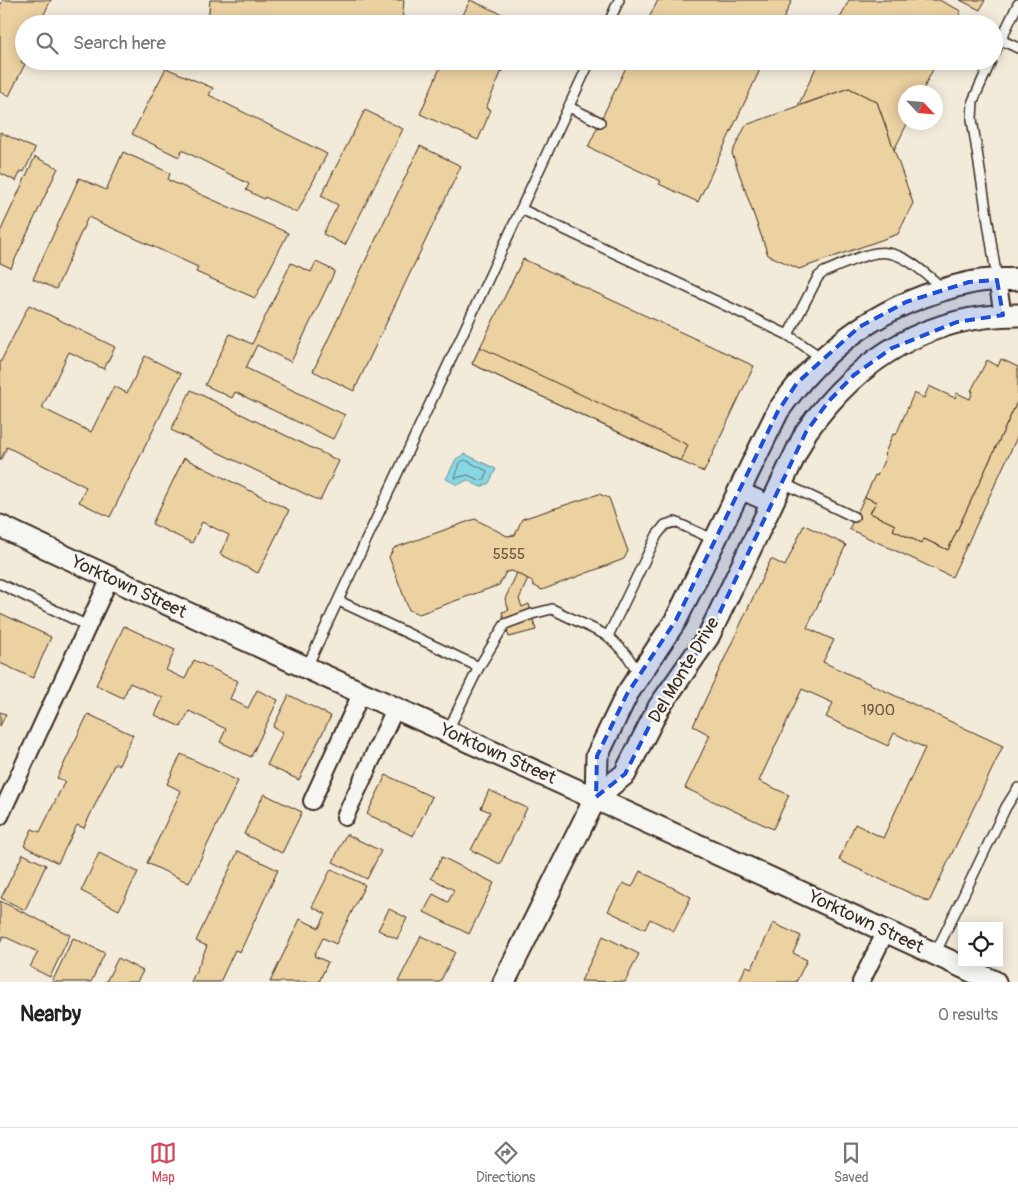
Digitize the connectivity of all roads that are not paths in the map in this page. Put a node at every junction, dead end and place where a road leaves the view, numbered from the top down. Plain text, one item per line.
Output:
1 (619, 0) edge
2 (1018, 4) edge
3 (612, 15) edge
4 (1003, 36) edge
5 (1003, 41) edge
6 (1018, 48) edge
7 (586, 70) edge
8 (987, 70) edge
9 (569, 107) junction
10 (600, 122) dead end
11 (521, 209) junction
12 (1018, 279) edge
13 (997, 280) junction
14 (945, 290) junction
15 (1011, 315) edge
16 (788, 335) junction
17 (822, 358) junction
18 (781, 482) junction
19 (739, 490) junction
20 (770, 504) junction
21 (854, 517) dead end
22 (0, 526) edge
23 (715, 540) junction
24 (110, 578) junction
25 (0, 584) edge
26 (338, 601) junction
27 (88, 626) junction
28 (608, 636) junction
29 (479, 667) junction
30 (306, 669) junction
31 (640, 674) junction
32 (361, 694) junction
33 (395, 709) junction
34 (447, 732) junction
35 (1018, 788) edge
36 (596, 797) junction
37 (312, 801) dead end
38 (0, 816) edge
39 (345, 817) dead end
40 (886, 931) junction
41 (935, 954) junction
42 (504, 982) edge
43 (861, 982) edge
44 (995, 982) edge

1 - 3 lane
2 - 4 lane
5 - 6 lane
7 - 9 lane
8 - 13 lane
9 - 10 lane
9 - 11 lane
11 - 16 lane
11 - 26 lane
12 - 13 street, Del Monte Drive
13 - 14 street, Del Monte Drive
13 - 15 street
14 - 16 lane
14 - 17 street, Del Monte Drive
15 - 18 street, Del Monte Drive
16 - 17 lane
17 - 19 street, Del Monte Drive
18 - 20 street, Del Monte Drive
18 - 21 lane
19 - 20 street
19 - 23 street, Del Monte Drive
20 - 36 street, Del Monte Drive
22 - 24 street, Yorktown Street
23 - 28 lane
23 - 31 street, Del Monte Drive
24 - 27 street
24 - 30 street, Yorktown Street
25 - 27 lane
26 - 29 lane
26 - 30 lane
27 - 38 street
28 - 29 lane
28 - 31 lane
29 - 34 lane
30 - 32 street, Yorktown Street
31 - 36 street, Del Monte Drive
32 - 33 street, Yorktown Street
32 - 37 street
33 - 34 street, Yorktown Street
33 - 39 street
34 - 36 street, Yorktown Street
35 - 41 lane
36 - 40 street, Yorktown Street
36 - 42 street, Del Monte Drive
40 - 41 street, Yorktown Street
40 - 43 street
41 - 44 street, Yorktown Street

